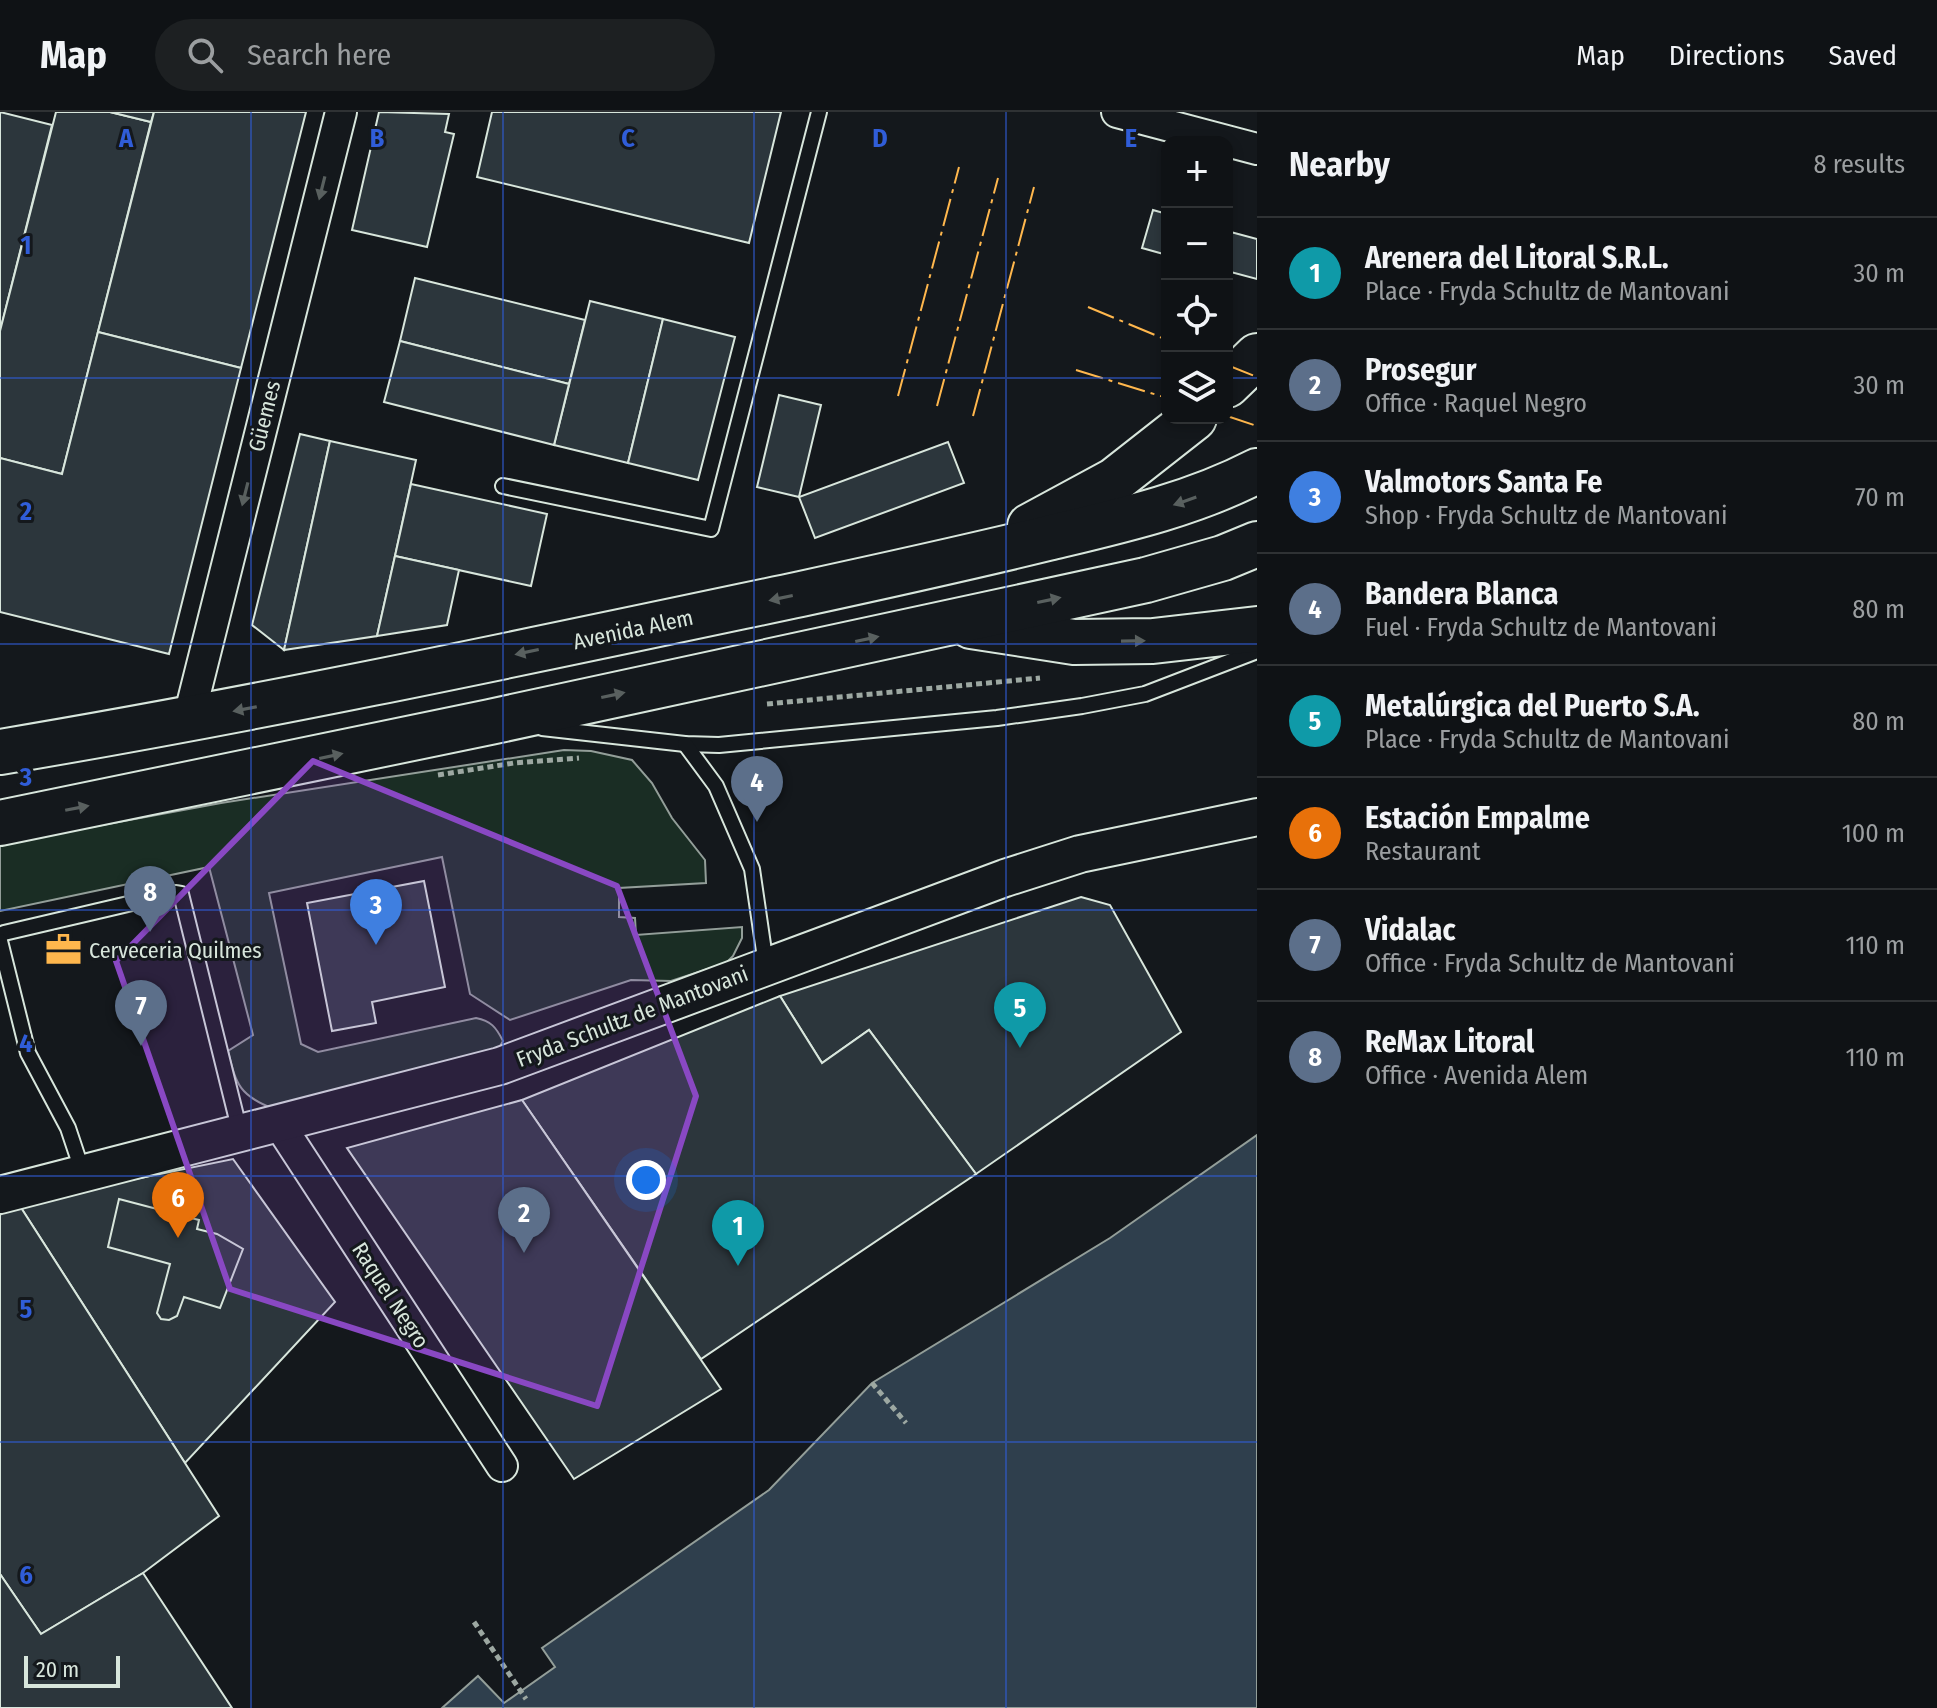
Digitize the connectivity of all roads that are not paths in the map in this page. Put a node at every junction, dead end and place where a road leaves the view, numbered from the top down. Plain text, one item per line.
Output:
1 (341, 112) edge
2 (819, 112) edge
3 (1117, 112) edge
4 (1257, 149) edge
5 (1257, 356) edge
6 (1233, 379) edge
7 (1188, 424) edge
8 (1257, 471) edge
9 (503, 486) dead end
10 (1257, 544) edge
11 (940, 564) junction
12 (945, 622) junction
13 (1257, 629) edge
14 (1257, 651) edge
15 (188, 721) junction
16 (490, 722) junction
17 (685, 744) junction
18 (0, 752) edge
19 (1257, 817) edge
20 (0, 823) edge
21 (0, 938) edge
22 (766, 966) junction
23 (279, 1124) junction
24 (240, 1135) junction
25 (83, 1174) junction
26 (0, 1195) edge
27 (502, 1466) dead end

1 -> 15 street, Güemes
2 - 9 lane
3 - 4 street
5 - 6 highway
7 - 11 highway
8 -> 11 highway, Avenida Alem
12 -> 10 highway
11 -> 15 highway, Avenida Alem
12 -> 13 highway
16 -> 12 highway
14 - 17 lane
15 - 18 highway, Avenida Alem
16 - 17 lane
20 -> 16 highway
17 - 22 lane
19 - 22 street, Fryda Schultz de Mantovani
21 - 24 lane
21 - 25 lane
22 - 23 street, Fryda Schultz de Mantovani
23 - 24 street, Fryda Schultz de Mantovani
23 - 27 street, Raquel Negro
24 - 25 street, Fryda Schultz de Mantovani
25 - 26 street, Fryda Schultz de Mantovani

